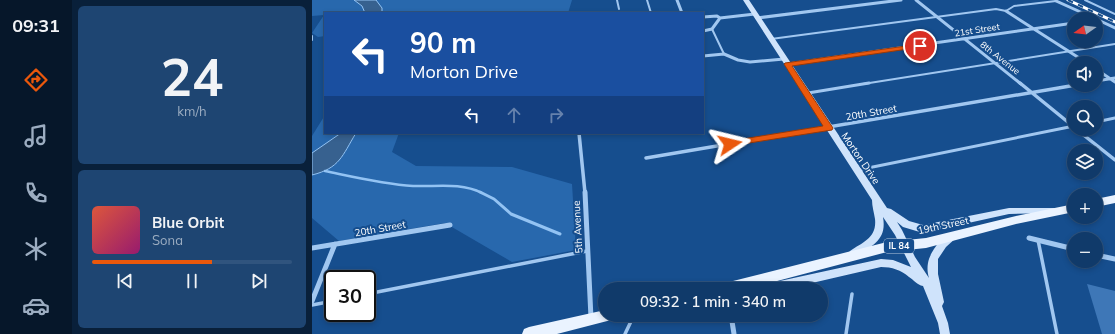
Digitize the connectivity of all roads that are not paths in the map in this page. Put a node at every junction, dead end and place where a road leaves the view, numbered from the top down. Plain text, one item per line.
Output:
1 (617, 0) edge
2 (647, 0) edge
3 (677, 0) edge
4 (746, 0) edge
5 (901, 0) edge
6 (916, 0) edge
7 (1085, 0) edge
8 (1055, 1) edge
9 (619, 9) dead end
10 (1006, 11) junction
11 (651, 12) edge
12 (682, 12) edge
13 (1080, 12) edge
14 (1115, 14) edge
15 (756, 16) junction
16 (704, 17) edge
17 (937, 17) junction
18 (720, 18) junction
19 (1103, 22) edge
20 (1067, 24) edge
21 (1033, 28) junction
22 (1115, 28) edge
23 (712, 30) junction
24 (704, 31) edge
25 (312, 36) edge
26 (772, 39) junction
27 (964, 39) junction
28 (312, 40) edge
29 (1115, 44) edge
30 (1069, 51) junction
31 (724, 54) junction
32 (704, 56) edge
33 (1076, 56) edge
34 (786, 62) junction
35 (994, 64) junction
36 (1103, 73) edge
37 (1113, 78) edge
38 (1103, 80) edge
39 (1115, 82) edge
40 (1067, 87) edge
41 (806, 93) junction
42 (1031, 93) junction
43 (1115, 118) edge
44 (1067, 121) edge
45 (1103, 121) edge
46 (829, 128) junction
47 (1067, 128) edge
48 (580, 134) edge
49 (1085, 136) edge
50 (646, 158) dead end
51 (1115, 160) edge
52 (856, 170) junction
53 (877, 200) junction
54 (1114, 201) edge
55 (1103, 202) edge
56 (1067, 209) edge
57 (1067, 210) edge
58 (450, 225) dead end
59 (954, 236) junction
60 (1029, 238) dead end
61 (1038, 240) junction
62 (335, 244) junction
63 (904, 245) junction
64 (1067, 247) edge
65 (312, 248) edge
66 (587, 251) junction
67 (851, 255) junction
68 (1103, 256) edge
69 (1115, 259) edge
70 (753, 282) edge
71 (797, 282) edge
72 (930, 289) junction
73 (376, 292) edge
74 (852, 294) dead end
75 (312, 301) edge
76 (324, 303) edge
77 (312, 305) edge
78 (598, 318) edge
79 (591, 320) junction
80 (631, 322) edge
81 (732, 322) edge
82 (943, 323) junction
83 (529, 334) edge
84 (625, 334) edge
85 (734, 334) edge
86 (846, 334) edge
87 (945, 334) edge
88 (1057, 334) edge

1 - 9 lane
2 - 11 lane
3 - 12 street
4 - 15 street, Morton Drive
5 - 15 street
6 - 17 street, 8th Avenue
7 - 14 lane
8 - 10 lane
8 - 13 street
10 - 17 lane
10 - 21 street
15 - 18 street
15 - 26 street, Morton Drive
16 - 18 street
17 - 26 lane
17 - 27 street, 8th Avenue
18 - 23 street
19 - 22 street
20 - 21 street, 21st Street
21 - 27 street, 21st Street
21 - 30 street
23 - 24 street
23 - 31 lane
25 - 28 lane
26 - 34 street, Morton Drive
27 - 34 street, 21st Street
27 - 35 street, 8th Avenue
29 - 30 lane
30 - 33 street
30 - 35 lane
31 - 32 street
31 - 34 street, 21st Street
34 - 41 street, Morton Drive
35 - 41 lane
35 - 42 street, 8th Avenue
36 - 37 street
37 - 38 street
37 - 39 street
40 - 42 street, 20th Street
41 - 46 street, Morton Drive
42 - 44 street, 8th Avenue
42 - 46 street, 20th Street
43 - 45 lane
46 - 50 street, 20th Street
46 - 52 street, Morton Drive
47 - 52 lane
48 - 66 street, 5th Avenue
49 - 51 street, 8th Avenue
52 - 53 street, Morton Drive
53 - 56 street
53 - 63 street, Morton Drive
53 - 67 street
54 - 55 main road
57 - 59 main road, 19th Street / IL 84
58 - 62 street, 20th Street
59 - 63 main road, 19th Street / IL 84
59 - 82 street
60 - 61 street
61 - 64 street
61 - 88 lane
62 - 65 street, 20th Street
62 - 75 street
63 - 67 main road, 19th Street / IL 84
63 - 72 street, Morton Drive
66 - 73 lane
66 - 79 street, 5th Avenue
67 - 70 main road, 19th Street / IL 84
68 - 69 street
71 - 72 street
72 - 82 street, Morton Drive
74 - 86 lane
76 - 77 lane
78 - 79 main road
79 - 83 main road
80 - 84 lane
81 - 85 street
82 - 87 street, Morton Drive

